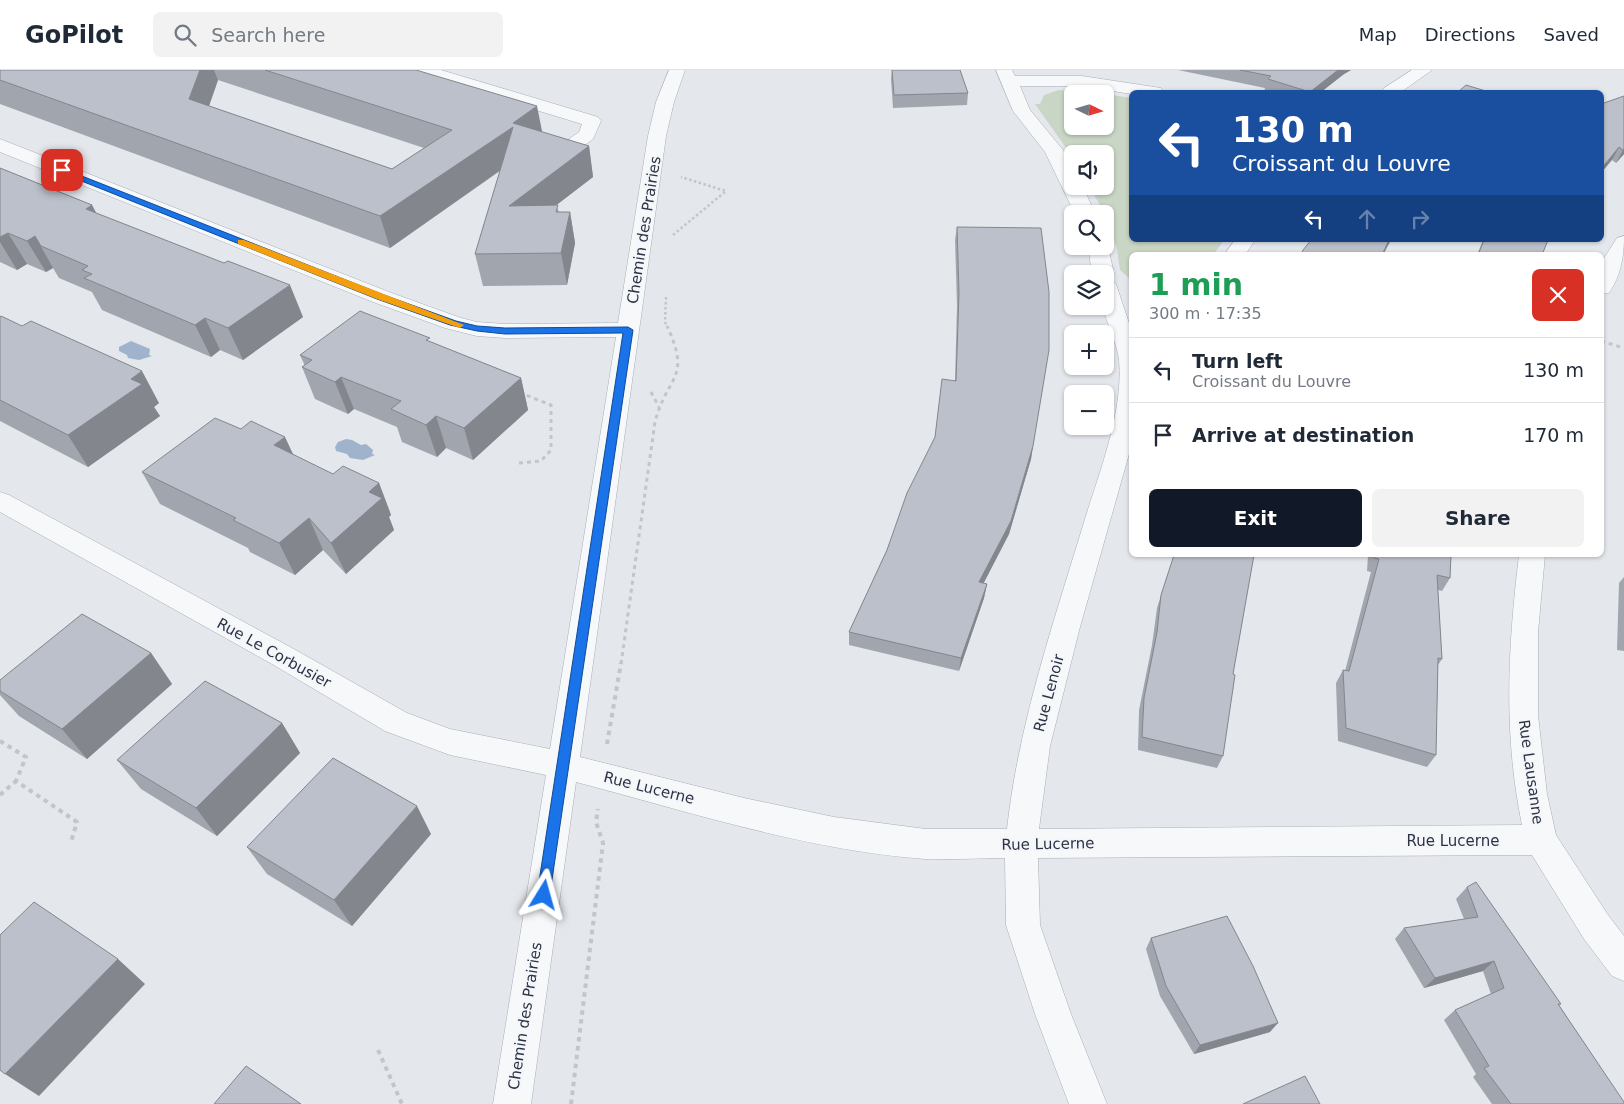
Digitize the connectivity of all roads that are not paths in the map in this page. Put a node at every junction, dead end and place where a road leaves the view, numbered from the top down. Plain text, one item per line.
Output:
1 (424, 70) edge
2 (677, 70) edge
3 (1424, 70) edge
4 (1006, 75) edge
5 (1142, 90) edge
6 (1393, 90) edge
7 (0, 145) edge
8 (556, 156) edge
9 (1064, 169) edge
10 (1604, 236) edge
11 (1624, 242) edge
12 (1604, 281) edge
13 (1114, 311) edge
14 (628, 330) junction
15 (1129, 356) edge
16 (1129, 402) edge
17 (0, 501) edge
18 (1532, 557) edge
19 (564, 766) junction
20 (1541, 840) junction
21 (1021, 845) junction
22 (1624, 964) edge
23 (512, 1104) edge
24 (1088, 1104) edge

1 - 8 street
2 - 14 street, Chemin des Prairies
3 - 6 street
4 - 5 street
4 - 9 street
7 - 14 street
10 - 11 street
11 - 12 street
13 - 15 street, Rue Lenoir
14 - 19 street, Chemin des Prairies
16 - 21 street, Rue Lenoir
17 - 19 street, Rue Le Corbusier
18 - 20 street, Rue Lausanne
19 - 21 street, Rue Lucerne
19 - 23 street, Chemin des Prairies
20 - 21 street, Rue Lucerne
20 - 22 street, Rue Lausanne
21 - 24 street, Rue Lenoir

